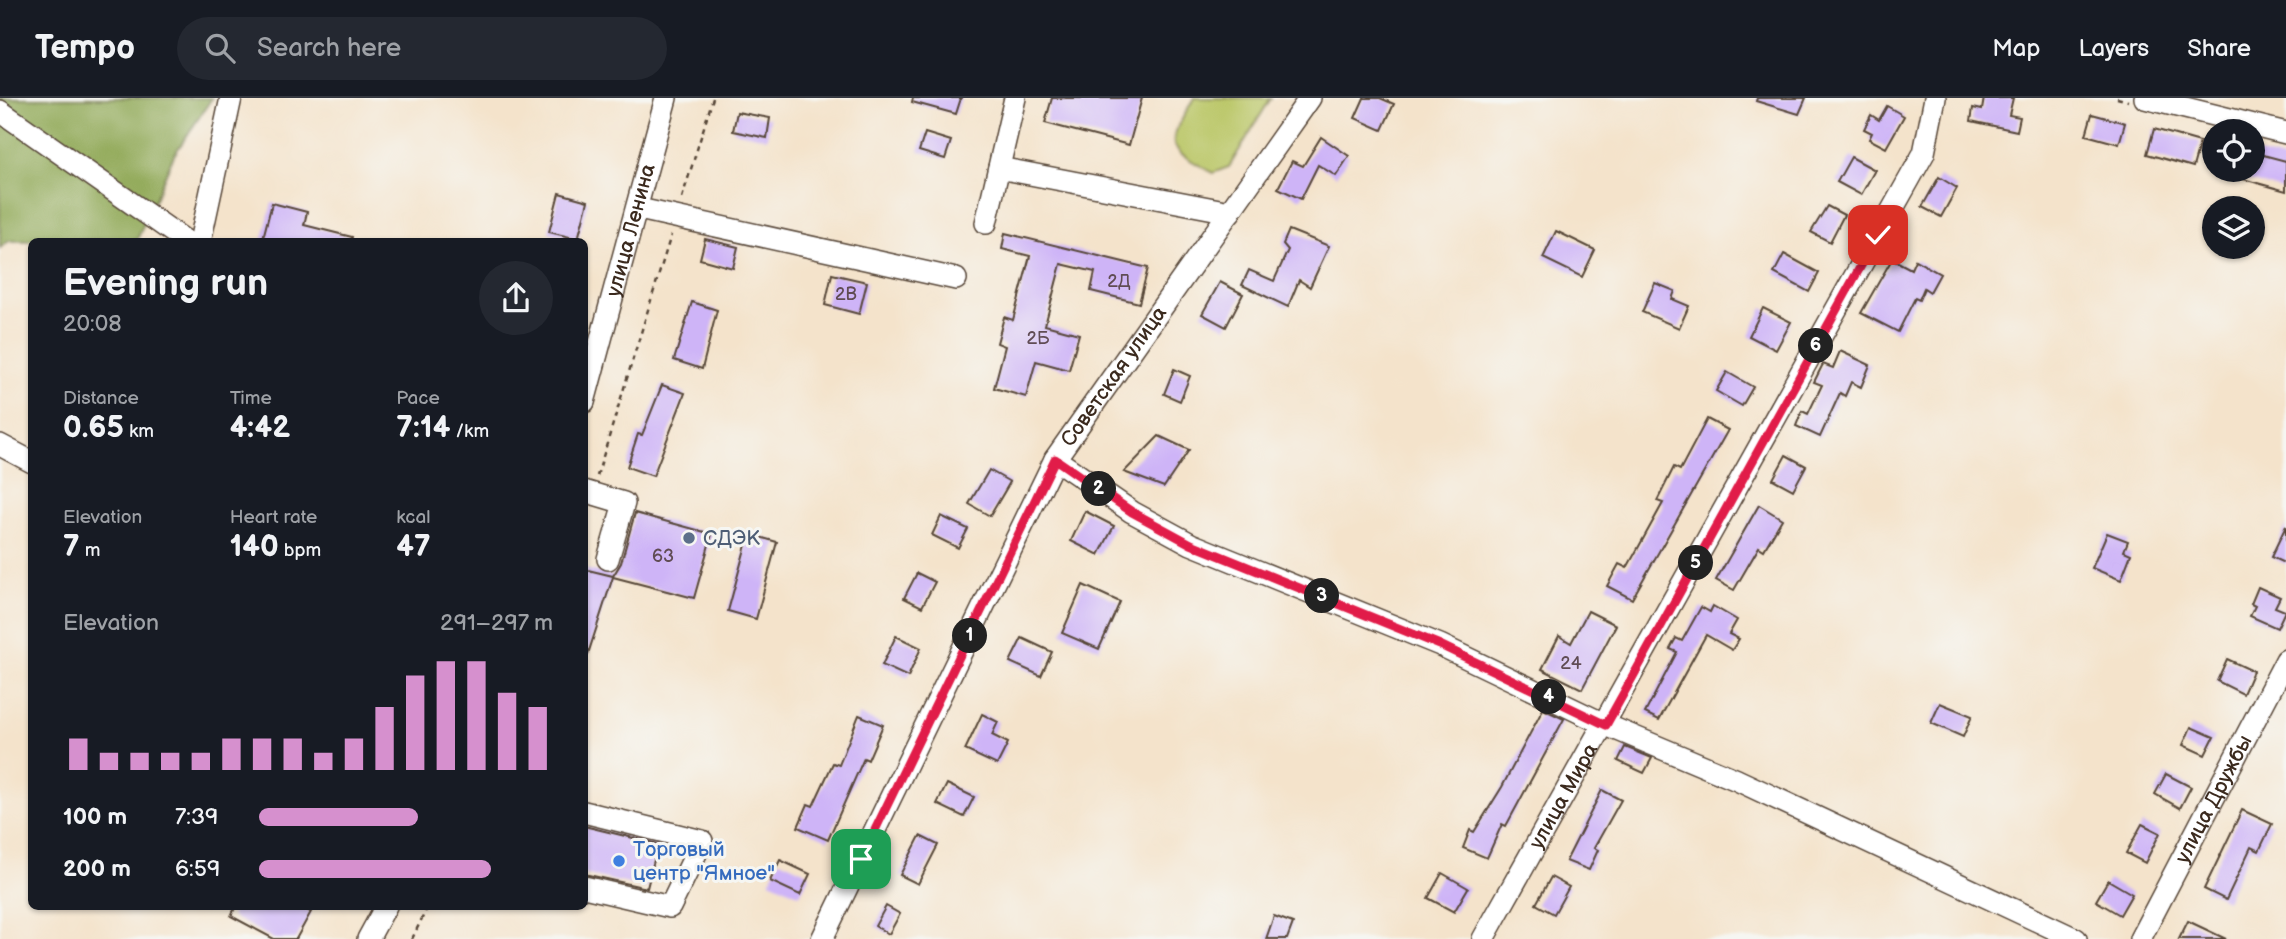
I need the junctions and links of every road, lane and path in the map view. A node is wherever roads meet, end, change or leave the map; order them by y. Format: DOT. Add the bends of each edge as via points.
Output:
graph roads {
  1 [pos="231,98"];
  2 [pos="666,98"];
  3 [pos="713,98"];
  4 [pos="1015,98"];
  5 [pos="1310,98"];
  6 [pos="1935,98"];
  7 [pos="2145,98"];
  8 [pos="0,111"];
  9 [pos="2286,133"];
  10 [pos="999,167"];
  11 [pos="639,209"];
  12 [pos="1230,212"];
  13 [pos="676,218"];
  14 [pos="986,223"];
  15 [pos="181,238"];
  16 [pos="201,238"];
  17 [pos="956,279"];
  18 [pos="588,388"];
  19 [pos="0,445"];
  20 [pos="1055,459"];
  21 [pos="28,460"];
  22 [pos="588,492"];
  23 [pos="608,559"];
  24 [pos="2286,660"];
  25 [pos="1606,725"];
  26 [pos="588,812"];
  27 [pos="588,888"];
  28 [pos="384,910"];
  29 [pos="426,910"];
  30 [pos="368,939"];
  31 [pos="412,939"];
  32 [pos="822,939"];
  33 [pos="1483,939"];
  34 [pos="2076,939"];
  35 [pos="2140,939"];
  1 -- 16 [label="street"];
  2 -- 11 [label="street, улица Ленина"];
  3 -- 13 [label="path"];
  4 -- 10 [label="street"];
  5 -- 12 [label="street, Советская улица"];
  6 -- 25 [label="street, улица Мира" via="1924,153"];
  7 -- 9 [label="street"];
  8 -- 15 [label="street"];
  10 -- 12 [label="street"];
  10 -- 14 [label="street"];
  11 -- 13 [label="street"];
  11 -- 18 [label="street, улица Ленина"];
  12 -- 20 [label="street, Советская улица"];
  13 -- 17 [label="street"];
  13 -- 22 [label="path"];
  19 -- 21 [label="street"];
  20 -- 25 [label="street" via="1132,512 1191,544 1440,645"];
  20 -- 32 [label="street, Советская улица"];
  22 -- 23 [label="street" via="624,503"];
  24 -- 35 [label="street, улица Дружбы"];
  25 -- 33 [label="street, улица Мира"];
  25 -- 34 [label="street" via="1738,780"];
  26 -- 27 [label="street" via="702,841 670,907"];
  28 -- 30 [label="street"];
  29 -- 31 [label="path"];
}
